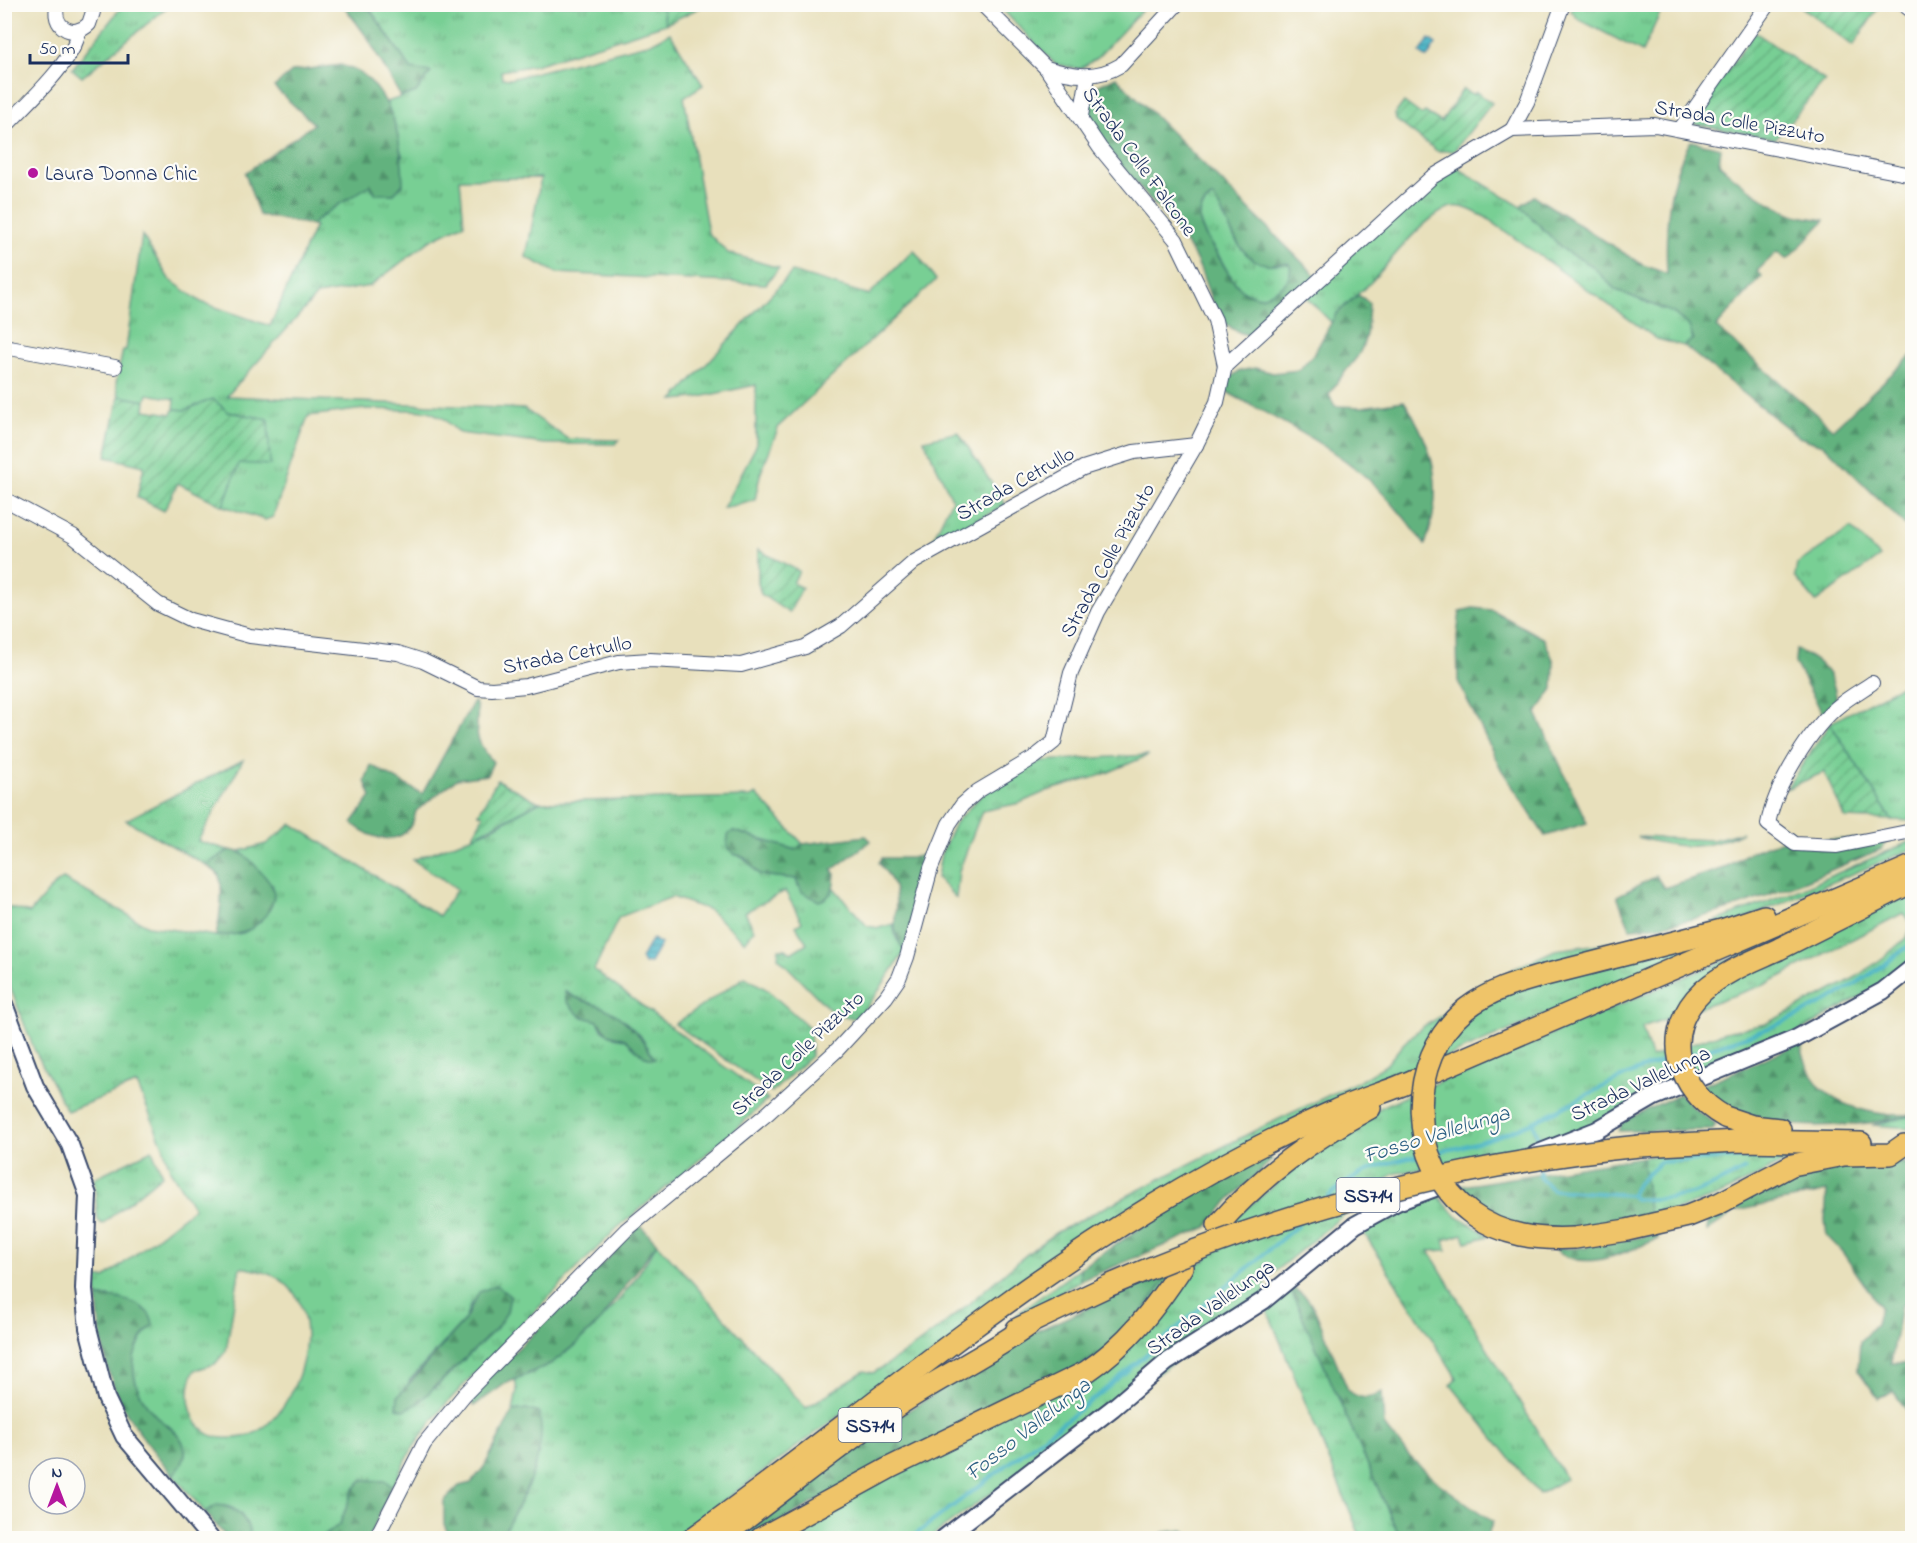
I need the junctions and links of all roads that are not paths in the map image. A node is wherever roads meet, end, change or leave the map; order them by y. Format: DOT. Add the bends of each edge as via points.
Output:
graph roads {
  1 [pos="58,4"];
  2 [pos="982,4"];
  3 [pos="1177,4"];
  4 [pos="1563,4"];
  5 [pos="1768,4"];
  6 [pos="1903,4"];
  7 [pos="95,6"];
  8 [pos="1912,11"];
  9 [pos="79,31"];
  10 [pos="1046,68"];
  11 [pos="1088,76"];
  12 [pos="1081,116"];
  13 [pos="4,128"];
  14 [pos="1681,128"];
  15 [pos="1512,130"];
  16 [pos="1912,175"];
  17 [pos="4,347"];
  18 [pos="1225,366"];
  19 [pos="115,367"];
  20 [pos="1196,446"];
  21 [pos="4,499"];
  22 [pos="1872,683"];
  23 [pos="1912,831"];
  24 [pos="1912,866"];
  25 [pos="1912,882"];
  26 [pos="1815,908"];
  27 [pos="1912,968"];
  28 [pos="4,1004"];
  29 [pos="1435,1071"];
  30 [pos="1857,1142"];
  31 [pos="1908,1145"];
  32 [pos="1218,1225"];
  33 [pos="1182,1267"];
  34 [pos="1029,1325"];
  35 [pos="882,1398"];
  36 [pos="210,1539"];
  37 [pos="376,1539"];
  38 [pos="693,1539"];
  39 [pos="720,1539"];
  40 [pos="761,1539"];
  41 [pos="944,1539"];
  1 -- 9 [label="street" via="60,25"];
  2 -- 10 [label="street, Strada Colle Falcone"];
  3 -- 11 [label="street" via="1121,65"];
  4 -- 15 [label="street" via="1527,102"];
  5 -- 14 [label="street"];
  6 -- 8 [label="street"];
  7 -- 9 [label="street" via="91,20"];
  9 -- 13 [label="street" via="75,45 45,84"];
  10 -- 11 [label="street"];
  10 -- 12 [label="street, Strada Colle Falcone"];
  11 -- 12 [label="street"];
  12 -- 18 [label="street, Strada Colle Falcone" via="1100,148 1176,240 1215,320"];
  14 -- 15 [label="street, Strada Colle Pizzuto" via="1623,125"];
  14 -- 16 [label="street, Strada Colle Pizzuto"];
  15 -- 18 [label="street, Strada Colle Pizzuto" via="1432,177"];
  17 -- 19 [label="street"];
  18 -- 20 [label="street, Strada Colle Pizzuto" via="1217,402"];
  20 -- 21 [label="street, Strada Cetrullo" via="1134,452 1083,468 914,562 841,626 805,647 741,665 636,660 526,686 492,689 478,687 398,653 250,636 191,620 158,604 73,537"];
  20 -- 37 [label="street, Strada Colle Pizzuto" via="1098,612 1071,673 1054,742 978,791 949,824 931,868 907,957 886,997 837,1050 768,1113 626,1230 464,1395 424,1443"];
  22 -- 23 [label="street" via="1840,704 1790,767 1772,802 1768,824 1795,844 1837,846"];
  24 -- 26 [label="highway"];
  25 -- 30 [label="highway, bridge" via="1713,983 1692,1005 1682,1024 1679,1054 1685,1079 1701,1100 1725,1117 1752,1126 1837,1131"];
  26 -- 29 [label="highway"];
  26 -- 31 [label="highway, bridge" via="1797,902 1742,924 1545,975 1495,991 1465,1010 1446,1030 1426,1068 1422,1123 1431,1164 1449,1191 1472,1214 1528,1238 1575,1238 1694,1214 1792,1165 1844,1155 1891,1154"];
  27 -- 41 [label="street, Strada Vallelunga" via="1883,991 1795,1039 1654,1097 1597,1130 1397,1202 1355,1225 1263,1301 1167,1362"];
  28 -- 36 [label="street" via="35,1086 70,1145 88,1195 84,1289 88,1328 106,1398 124,1436"];
  30 -- 31 [label="highway, SS714"];
  30 -- 34 [label="highway, SS714, bridge" via="1738,1141 1640,1146 1515,1164 1376,1192 1226,1238 1108,1286"];
  32 -- 35 [label="highway" via="1282,1162 1411,1082 1377,1092 1294,1129 1149,1208 928,1360"];
  33 -- 40 [label="highway" via="1137,1329 1086,1372 891,1467"];
  34 -- 35 [label="highway, SS714" via="1002,1334"];
  34 -- 39 [label="highway, SS714" via="898,1405"];
  35 -- 38 [label="highway, SS714"];
}
